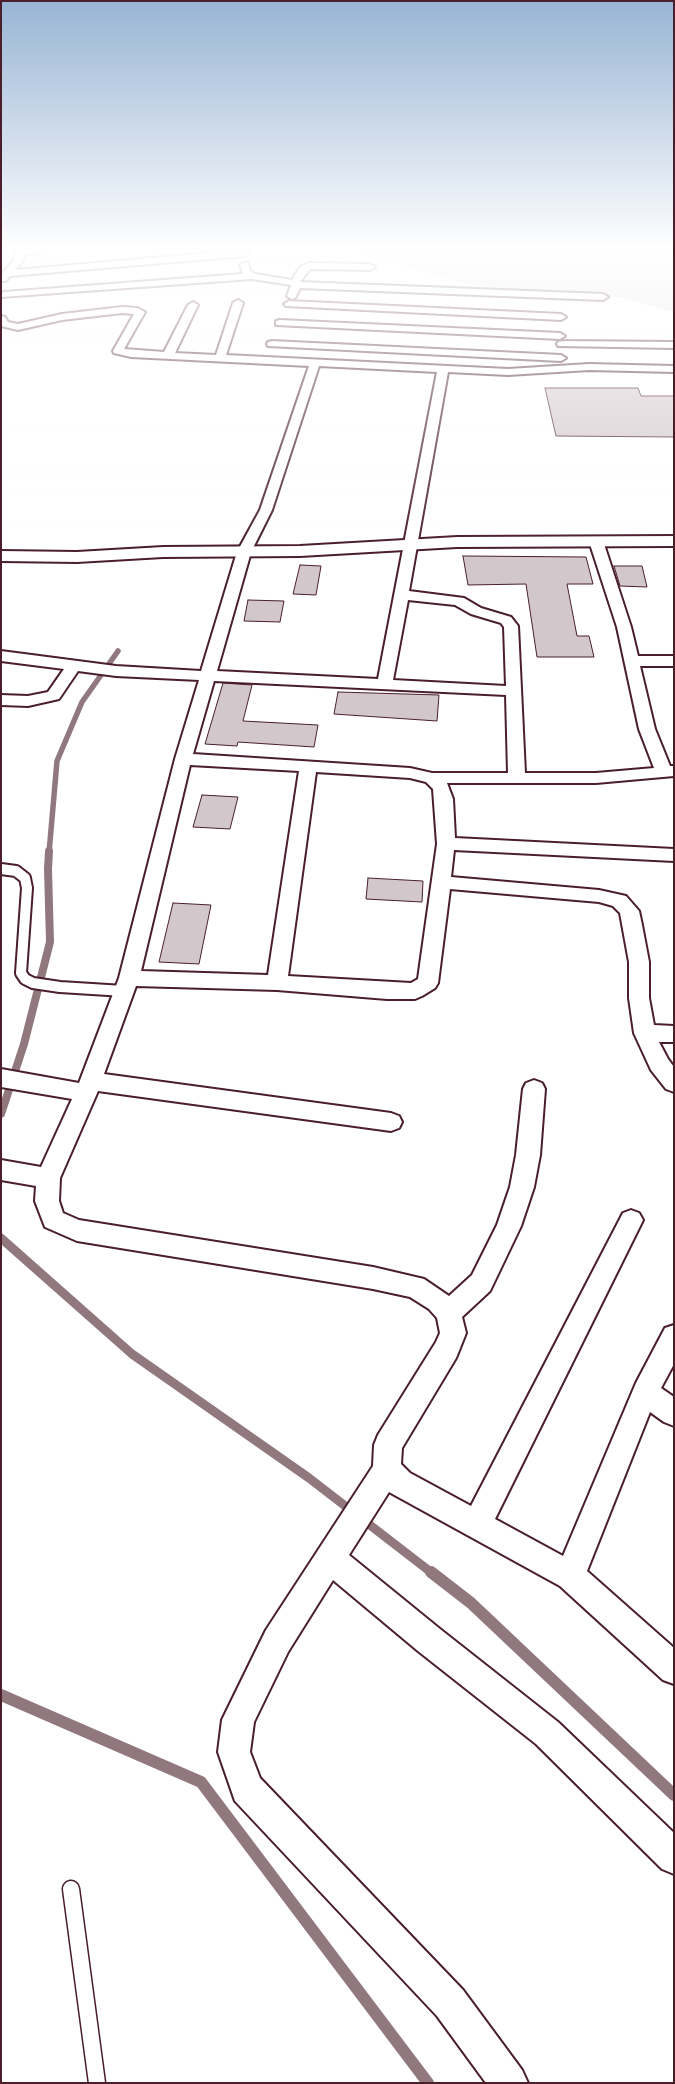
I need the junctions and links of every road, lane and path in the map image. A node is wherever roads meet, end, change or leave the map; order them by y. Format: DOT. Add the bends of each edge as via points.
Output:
graph roads {
  1 [pos="120,347"];
  2 [pos="172,347"];
  3 [pos="224,347"];
  4 [pos="271,347"];
  5 [pos="401,347"];
  6 [pos="561,347"];
  7 [pos="168,356"];
  8 [pos="220,358"];
  9 [pos="266,361"];
  10 [pos="315,363"];
  11 [pos="560,364"];
  12 [pos="443,369"];
  13 [pos="674,369"];
  14 [pos="596,541"];
  15 [pos="674,541"];
  16 [pos="412,544"];
  17 [pos="244,552"];
  18 [pos="1,556"];
  19 [pos="402,595"];
  20 [pos="1,656"];
  21 [pos="633,661"];
  22 [pos="674,661"];
  23 [pos="74,666"];
  24 [pos="207,677"];
  25 [pos="385,683"];
  26 [pos="513,691"];
  27 [pos="1,700"];
  28 [pos="183,760"];
  29 [pos="308,767"];
  30 [pos="669,772"];
  31 [pos="432,778"];
  32 [pos="517,778"];
  33 [pos="446,844"];
  34 [pos="674,855"];
  35 [pos="1,869"];
  36 [pos="440,882"];
  37 [pos="277,983"];
  38 [pos="127,984"];
  39 [pos="644,1033"];
  40 [pos="674,1034"];
  41 [pos="1,1078"];
  42 [pos="674,1083"];
  43 [pos="88,1087"];
  44 [pos="534,1089"];
  45 [pos="391,1122"];
  46 [pos="7,1171"];
  47 [pos="48,1178"];
  48 [pos="631,1220"];
  49 [pos="448,1313"];
  50 [pos="674,1337"];
  51 [pos="645,1392"];
  52 [pos="674,1413"];
  53 [pos="386,1470"];
  54 [pos="477,1525"];
  55 [pos="335,1551"];
  56 [pos="570,1576"];
  57 [pos="674,1669"];
  58 [pos="674,1857"];
  59 [pos="71,1889"];
  60 [pos="97,2083"];
  61 [pos="509,2083"];
  1 -- 7 [label="street" via="118,351 131,354"];
  2 -- 7 [label="street"];
  3 -- 8 [label="street"];
  4 -- 9 [label="street"];
  5 -- 11 [label="street"];
  6 -- 11 [label="street"];
  7 -- 8 [label="street"];
  8 -- 9 [label="street"];
  9 -- 10 [label="street"];
  10 -- 12 [label="street"];
  10 -- 17 [label="street" via="266,510"];
  11 -- 12 [label="street" via="529,372"];
  11 -- 13 [label="street"];
  12 -- 16 [label="street"];
  14 -- 15 [label="street"];
  14 -- 16 [label="street"];
  14 -- 21 [label="street"];
  16 -- 17 [label="street"];
  16 -- 19 [label="street"];
  17 -- 18 [label="street" via="163,552 54,558"];
  17 -- 24 [label="street"];
  19 -- 25 [label="street"];
  19 -- 26 [label="street" via="459,601 476,611 509,622 512,629"];
  20 -- 23 [label="street"];
  21 -- 22 [label="street"];
  21 -- 30 [label="street" via="647,729"];
  23 -- 24 [label="street"];
  23 -- 27 [label="street" via="53,696 28,701"];
  24 -- 25 [label="street"];
  24 -- 28 [label="street"];
  25 -- 26 [label="street"];
  26 -- 32 [label="street"];
  28 -- 29 [label="street"];
  28 -- 38 [label="street"];
  29 -- 31 [label="street" via="410,773"];
  29 -- 37 [label="street"];
  30 -- 32 [label="street" via="596,778"];
  31 -- 32 [label="street"];
  31 -- 33 [label="street" via="442,789"];
  33 -- 34 [label="street"];
  33 -- 36 [label="street"];
  35 -- 38 [label="lane" via="16,871 25,878 21,973 25,979 60,987"];
  36 -- 37 [label="street" via="428,983 415,991 387,992"];
  36 -- 39 [label="street" via="599,896 619,901 629,912 636,943"];
  37 -- 38 [label="street"];
  38 -- 43 [label="street"];
  39 -- 40 [label="street"];
  39 -- 42 [label="street" via="659,1064"];
  41 -- 43 [label="street" via="33,1084"];
  43 -- 45 [label="street"];
  43 -- 47 [label="street"];
  44 -- 49 [label="street" via="528,1155 509,1226 481,1282"];
  46 -- 47 [label="street"];
  47 -- 49 [label="street" via="47,1202 53,1220 77,1230 390,1281 415,1287 438,1301"];
  48 -- 54 [label="street"];
  49 -- 53 [label="street" via="453,1333 447,1349 388,1445"];
  50 -- 51 [label="street"];
  51 -- 52 [label="street"];
  51 -- 56 [label="street"];
  53 -- 54 [label="street" via="400,1483"];
  53 -- 55 [label="street"];
  54 -- 56 [label="street"];
  55 -- 58 [label="street" via="429,1640 546,1733"];
  55 -- 61 [label="street" via="277,1641 238,1720 234,1752 247,1789 450,2003"];
  56 -- 57 [label="street"];
  59 -- 60 [label="lane"];
}
